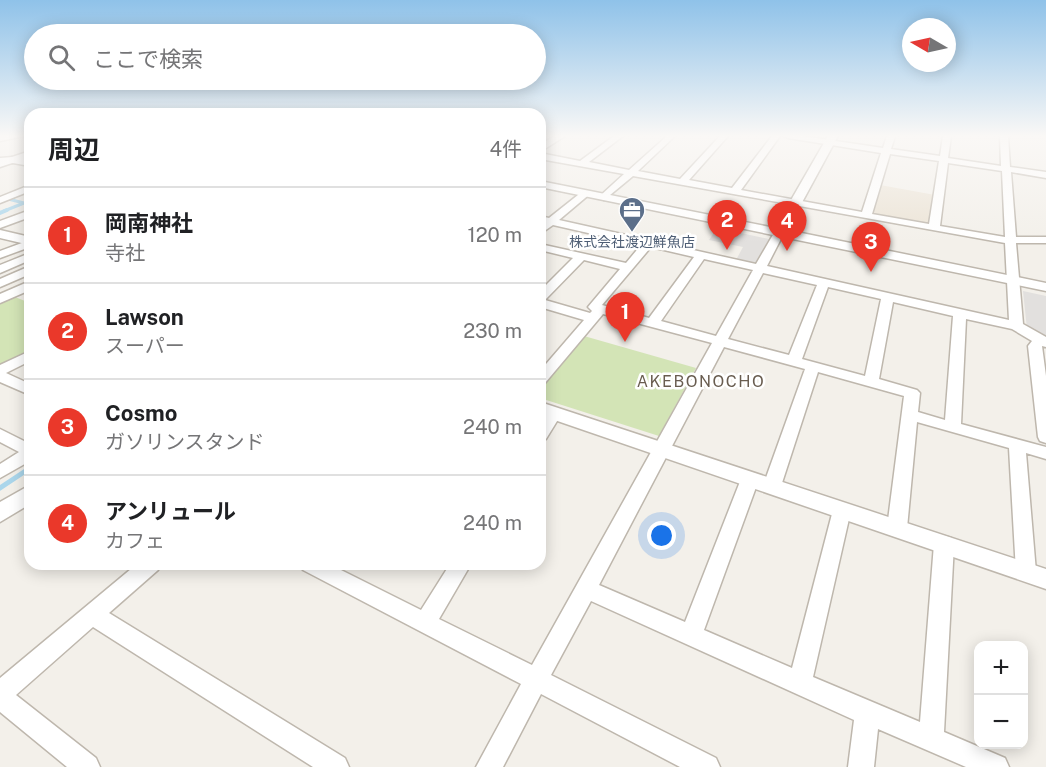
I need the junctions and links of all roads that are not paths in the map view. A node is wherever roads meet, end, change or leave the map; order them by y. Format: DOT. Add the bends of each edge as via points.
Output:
graph roads {
  1 [pos="631,172"];
  2 [pos="691,172"];
  3 [pos="749,172"];
  4 [pos="813,172"];
  5 [pos="880,172"];
  6 [pos="942,172"];
  7 [pos="1007,172"];
  8 [pos="1025,172"];
  9 [pos="1046,175"];
  10 [pos="682,182"];
  11 [pos="546,185"];
  12 [pos="24,190"];
  13 [pos="735,191"];
  14 [pos="586,193"];
  15 [pos="604,197"];
  16 [pos="0,200"];
  17 [pos="796,203"];
  18 [pos="24,215"];
  19 [pos="866,215"];
  20 [pos="546,219"];
  21 [pos="546,220"];
  22 [pos="0,225"];
  23 [pos="934,228"];
  24 [pos="779,233"];
  25 [pos="0,234"];
  26 [pos="24,240"];
  27 [pos="1046,240"];
  28 [pos="1012,242"];
  29 [pos="648,244"];
  30 [pos="24,245"];
  31 [pos="546,248"];
  32 [pos="0,255"];
  33 [pos="701,256"];
  34 [pos="581,257"];
  35 [pos="24,259"];
  36 [pos="628,267"];
  37 [pos="0,269"];
  38 [pos="759,269"];
  39 [pos="24,273"];
  40 [pos="1015,281"];
  41 [pos="0,283"];
  42 [pos="824,283"];
  43 [pos="1046,287"];
  44 [pos="24,288"];
  45 [pos="546,292"];
  46 [pos="888,298"];
  47 [pos="0,299"];
  48 [pos="546,304"];
  49 [pos="596,314"];
  50 [pos="960,314"];
  51 [pos="652,324"];
  52 [pos="1016,326"];
  53 [pos="719,342"];
  54 [pos="1043,342"];
  55 [pos="24,358"];
  56 [pos="794,361"];
  57 [pos="813,366"];
  58 [pos="0,370"];
  59 [pos="546,373"];
  60 [pos="0,376"];
  61 [pos="871,382"];
  62 [pos="24,387"];
  63 [pos="547,410"];
  64 [pos="910,415"];
  65 [pos="953,427"];
  66 [pos="0,435"];
  67 [pos="1046,437"];
  68 [pos="1017,445"];
  69 [pos="24,449"];
  70 [pos="661,449"];
  71 [pos="1046,453"];
  72 [pos="24,456"];
  73 [pos="0,472"];
  74 [pos="750,479"];
  75 [pos="772,486"];
  76 [pos="24,497"];
  77 [pos="842,510"];
  78 [pos="0,513"];
  79 [pos="897,528"];
  80 [pos="944,544"];
  81 [pos="144,570"];
  82 [pos="322,570"];
  83 [pos="457,570"];
  84 [pos="1036,575"];
  85 [pos="586,588"];
  86 [pos="92,614"];
  87 [pos="425,622"];
  88 [pos="691,635"];
  89 [pos="536,679"];
  90 [pos="800,683"];
  91 [pos="0,695"];
  92 [pos="867,713"];
  93 [pos="932,739"];
  94 [pos="703,766"];
  95 [pos="87,767"];
  96 [pos="336,767"];
  97 [pos="489,767"];
  98 [pos="861,767"];
  99 [pos="996,767"];
  1 -- 10 [label="street"];
  1 -- 15 [label="street"];
  2 -- 10 [label="street"];
  3 -- 13 [label="street"];
  4 -- 17 [label="street"];
  5 -- 19 [label="street"];
  6 -- 23 [label="street"];
  7 -- 28 [label="street"];
  8 -- 9 [label="street"];
  10 -- 13 [label="street"];
  11 -- 14 [label="street"];
  12 -- 16 [label="street"];
  13 -- 17 [label="street"];
  14 -- 15 [label="street"];
  14 -- 20 [label="street"];
  15 -- 24 [label="street"];
  17 -- 19 [label="street"];
  17 -- 24 [label="street"];
  18 -- 22 [label="street"];
  19 -- 23 [label="street"];
  21 -- 29 [label="street"];
  23 -- 28 [label="street"];
  24 -- 38 [label="street"];
  24 -- 40 [label="street"];
  25 -- 26 [label="street"];
  27 -- 28 [label="street"];
  28 -- 40 [label="street"];
  29 -- 33 [label="street"];
  29 -- 36 [label="street"];
  30 -- 32 [label="street"];
  31 -- 34 [label="street"];
  33 -- 38 [label="street"];
  33 -- 51 [label="street"];
  34 -- 36 [label="street"];
  34 -- 45 [label="street"];
  35 -- 37 [label="street"];
  36 -- 49 [label="street" via="594,308"];
  38 -- 42 [label="street"];
  38 -- 53 [label="street"];
  39 -- 41 [label="street"];
  40 -- 43 [label="street"];
  40 -- 52 [label="street"];
  42 -- 46 [label="street"];
  42 -- 56 [label="street"];
  44 -- 47 [label="street"];
  46 -- 50 [label="street"];
  46 -- 61 [label="street"];
  48 -- 49 [label="street"];
  49 -- 51 [label="street"];
  49 -- 59 [label="street"];
  50 -- 52 [label="street"];
  50 -- 65 [label="street"];
  51 -- 53 [label="street"];
  52 -- 54 [label="street"];
  53 -- 56 [label="street"];
  53 -- 70 [label="street"];
  54 -- 67 [label="street" via="1035,346"];
  55 -- 58 [label="street"];
  56 -- 57 [label="street"];
  57 -- 61 [label="street"];
  57 -- 75 [label="street"];
  60 -- 62 [label="street"];
  61 -- 64 [label="street" via="912,393"];
  63 -- 70 [label="street"];
  64 -- 65 [label="street"];
  64 -- 79 [label="street"];
  65 -- 68 [label="street"];
  66 -- 69 [label="street"];
  68 -- 71 [label="street"];
  68 -- 84 [label="street"];
  70 -- 74 [label="street"];
  70 -- 85 [label="street"];
  72 -- 73 [label="street"];
  74 -- 75 [label="street"];
  74 -- 88 [label="street"];
  75 -- 77 [label="street"];
  76 -- 78 [label="street"];
  77 -- 79 [label="street"];
  77 -- 90 [label="street"];
  79 -- 80 [label="street"];
  80 -- 84 [label="street"];
  80 -- 93 [label="street"];
  81 -- 86 [label="street"];
  82 -- 87 [label="street"];
  83 -- 87 [label="street"];
  85 -- 88 [label="street"];
  85 -- 89 [label="street"];
  86 -- 91 [label="street"];
  86 -- 96 [label="street"];
  87 -- 89 [label="street"];
  88 -- 90 [label="street"];
  89 -- 94 [label="street"];
  89 -- 97 [label="street"];
  90 -- 92 [label="street"];
  91 -- 95 [label="street"];
  92 -- 93 [label="street"];
  92 -- 98 [label="street"];
  93 -- 99 [label="street"];
}
